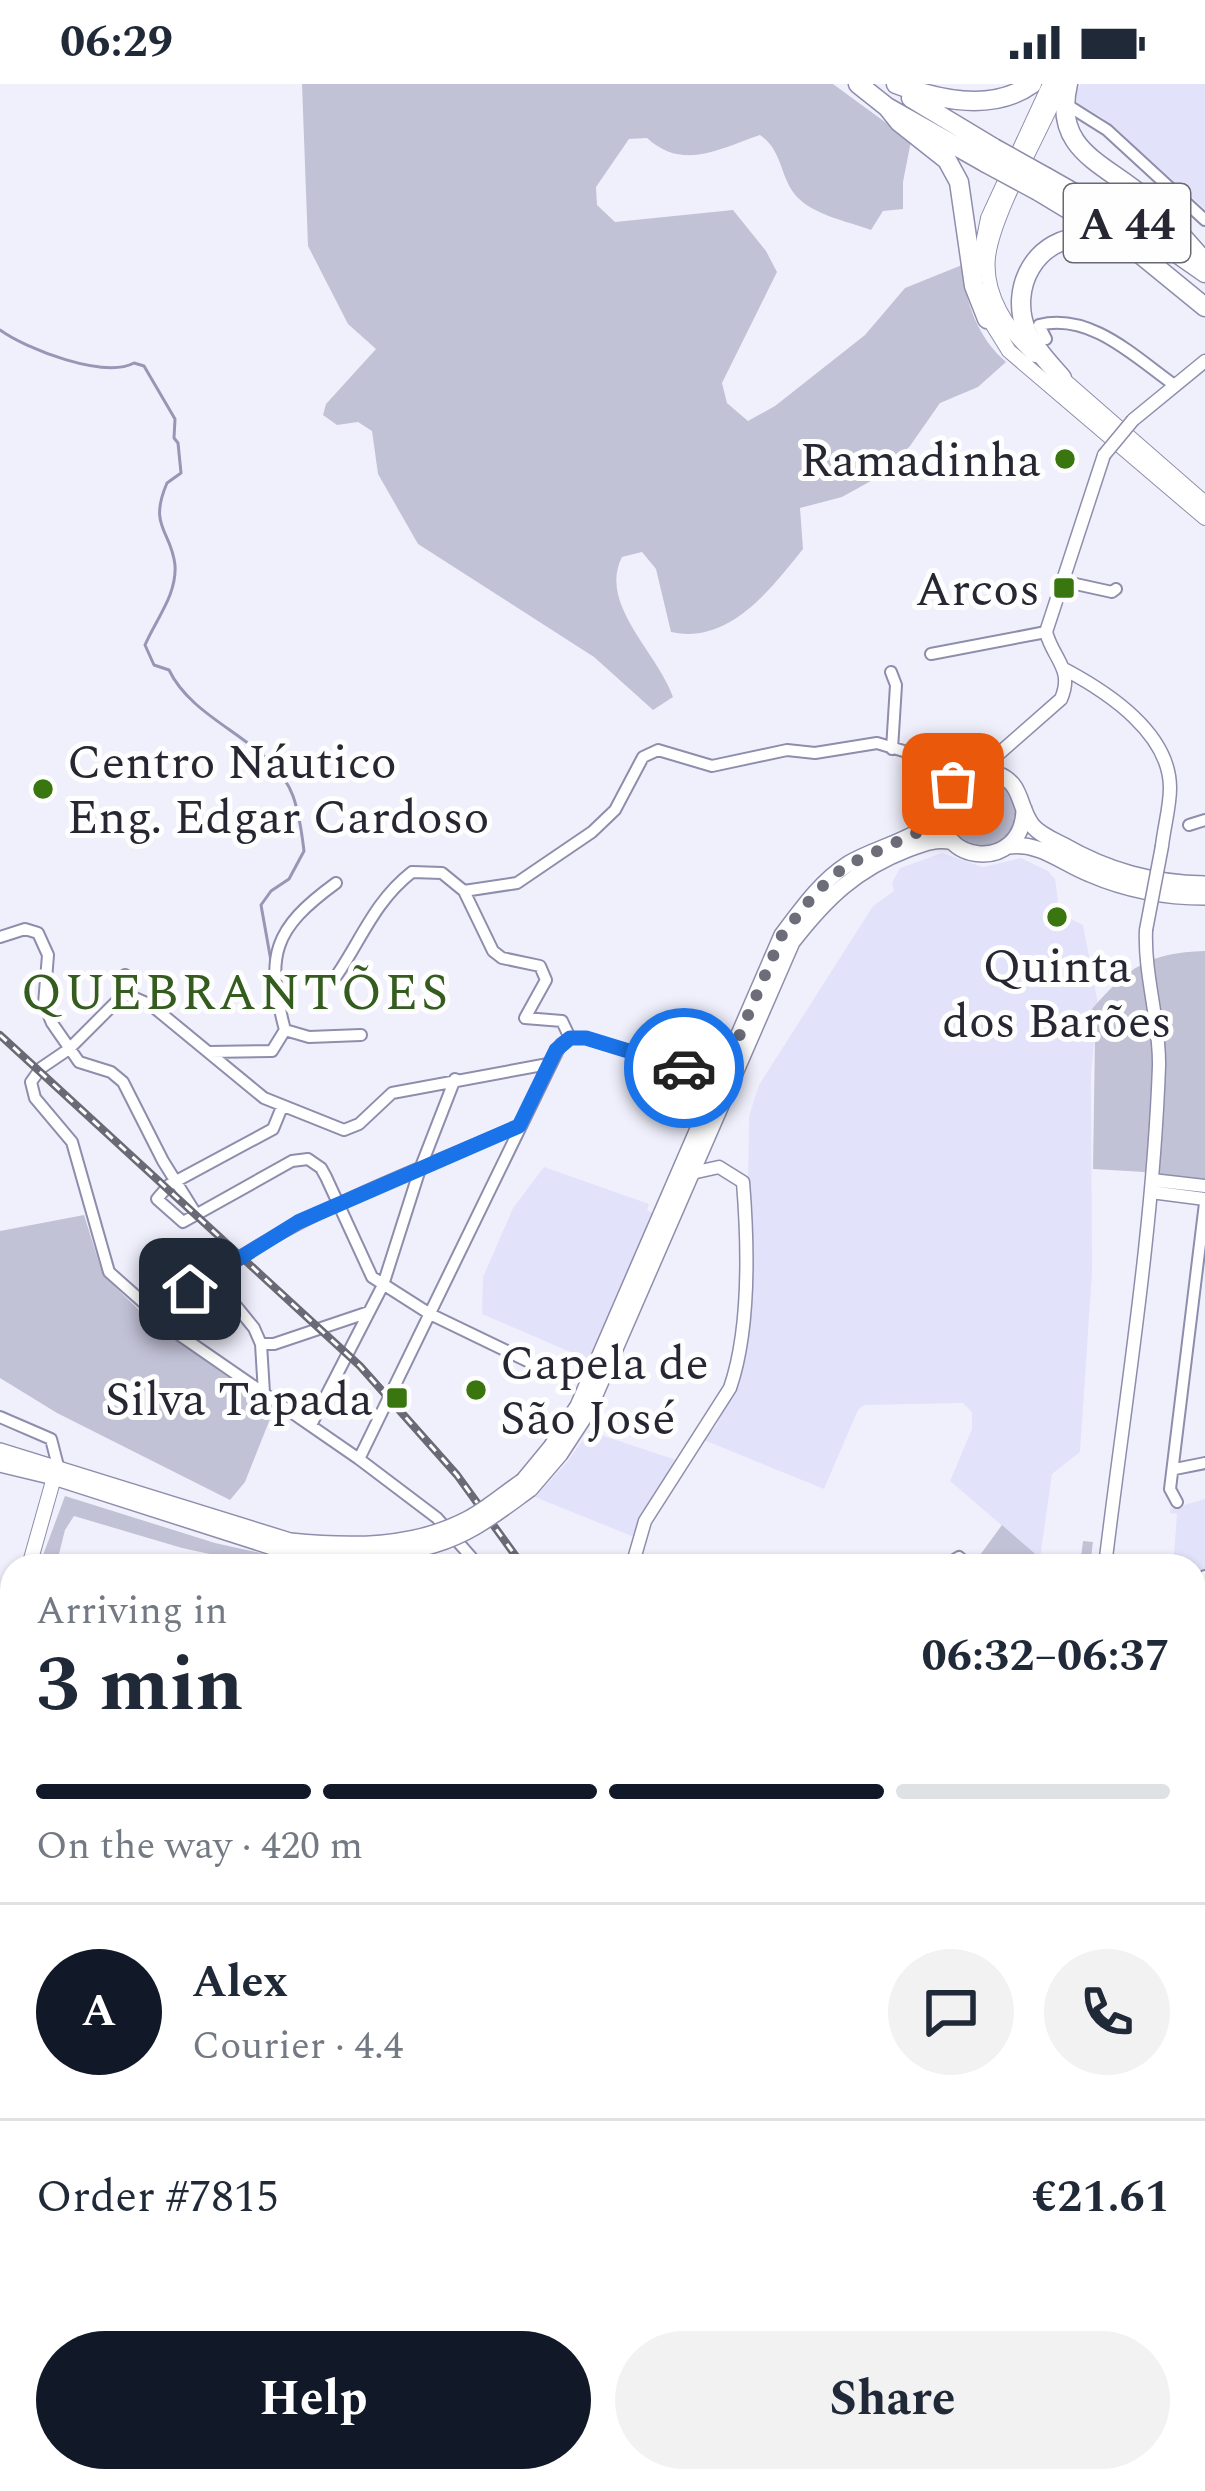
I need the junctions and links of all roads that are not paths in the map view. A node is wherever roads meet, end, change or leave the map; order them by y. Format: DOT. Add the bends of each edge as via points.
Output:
graph roads {
  1 [pos="858,84"];
  2 [pos="895,84"];
  3 [pos="1032,84"];
  4 [pos="1050,84"];
  5 [pos="1064,84"];
  6 [pos="880,102"];
  7 [pos="1072,108"];
  8 [pos="990,155"];
  9 [pos="1042,184"];
  10 [pos="1205,220"];
  11 [pos="1134,249"];
  12 [pos="1205,262"];
  13 [pos="1205,273"];
  14 [pos="1205,307"];
  15 [pos="987,319"];
  16 [pos="1046,339"];
  17 [pos="1205,361"];
  18 [pos="1062,378"];
  19 [pos="1173,384"];
  20 [pos="1205,502"];
  21 [pos="1205,518"];
  22 [pos="1062,581"];
  23 [pos="1116,589"];
  24 [pos="1046,632"];
  25 [pos="931,654"];
  26 [pos="1066,670"];
  27 [pos="891,672"];
  28 [pos="892,749"];
  29 [pos="998,754"];
  30 [pos="925,761"];
  31 [pos="975,772"];
  32 [pos="1003,776"];
  33 [pos="946,793"];
  34 [pos="1024,809"];
  35 [pos="941,812"];
  36 [pos="1205,820"];
  37 [pos="1189,825"];
  38 [pos="953,842"];
  39 [pos="1009,846"];
  40 [pos="335,883"];
  41 [pos="1205,884"];
  42 [pos="464,891"];
  43 [pos="1205,897"];
  44 [pos="0,937"];
  45 [pos="125,975"];
  46 [pos="337,975"];
  47 [pos="128,995"];
  48 [pos="285,1030"];
  49 [pos="361,1035"];
  50 [pos="570,1038"];
  51 [pos="69,1049"];
  52 [pos="209,1052"];
  53 [pos="548,1064"];
  54 [pos="455,1079"];
  55 [pos="726,1081"];
  56 [pos="281,1107"];
  57 [pos="519,1126"];
  58 [pos="708,1138"];
  59 [pos="719,1167"];
  60 [pos="420,1169"];
  61 [pos="692,1173"];
  62 [pos="176,1182"];
  63 [pos="1151,1186"];
  64 [pos="1205,1186"];
  65 [pos="1205,1201"];
  66 [pos="339,1204"];
  67 [pos="196,1214"];
  68 [pos="210,1274"];
  69 [pos="383,1285"];
  70 [pos="369,1312"];
  71 [pos="430,1314"];
  72 [pos="158,1316"];
  73 [pos="261,1343"];
  74 [pos="546,1370"];
  75 [pos="264,1393"];
  76 [pos="0,1417"];
  77 [pos="311,1425"];
  78 [pos="0,1451"];
  79 [pos="359,1459"];
  80 [pos="1205,1463"];
  81 [pos="0,1464"];
  82 [pos="1175,1469"];
  83 [pos="56,1472"];
  84 [pos="527,1485"];
  85 [pos="1177,1502"];
  86 [pos="32,1554"];
  87 [pos="468,1554"];
  88 [pos="635,1554"];
  89 [pos="1106,1554"];
  1 -- 6 [label="highway, A 44"];
  2 -- 3 [label="highway" via="957,100 1014,95"];
  2 -- 8 [label="highway, A 44"];
  4 -- 15 [label="main road" via="988,218 978,256"];
  5 -- 12 [label="highway" via="1065,120 1079,149 1146,200"];
  5 -- 18 [label="main road" via="988,256 999,312"];
  6 -- 8 [label="highway, A 44"];
  6 -- 15 [label="highway" via="947,160 959,182 974,286"];
  7 -- 10 [label="street"];
  8 -- 9 [label="highway, A 44, bridge"];
  9 -- 11 [label="highway, A 44"];
  9 -- 13 [label="highway, A 44"];
  11 -- 14 [label="highway, A 44"];
  11 -- 18 [label="highway" via="1085,237 1045,252 1028,269 1020,309 1028,335"];
  15 -- 21 [label="main road" via="1009,351"];
  16 -- 19 [label="street" via="1040,325 1052,322 1093,331"];
  17 -- 19 [label="street"];
  18 -- 20 [label="main road"];
  19 -- 22 [label="street, bridge" via="1104,455"];
  22 -- 23 [label="street"];
  22 -- 24 [label="street"];
  24 -- 25 [label="street"];
  24 -- 26 [label="street"];
  26 -- 29 [label="street" via="1061,699"];
  26 -- 63 [label="street, bridge" via="1152,737 1171,787 1146,930 1159,1060"];
  27 -- 28 [label="street"];
  28 -- 30 [label="street"];
  28 -- 42 [label="street" via="877,743 788,750 712,766 650,752 592,832 517,884"];
  29 -- 31 [label="street"];
  29 -- 32 [label="street"];
  30 -- 31 [label="street"];
  30 -- 33 [label="street" via="943,774"];
  31 -- 32 [label="main road"];
  31 -- 33 [label="main road"];
  32 -- 34 [label="main road"];
  33 -- 35 [label="main road"];
  34 -- 39 [label="main road"];
  34 -- 41 [label="main road" via="1037,830 1101,865"];
  35 -- 38 [label="main road"];
  35 -- 55 [label="main road" via="931,826 845,866 817,891 782,935"];
  36 -- 37 [label="street"];
  38 -- 39 [label="main road" via="984,855"];
  38 -- 55 [label="main road" via="933,840 886,858 825,899 792,942"];
  39 -- 43 [label="main road" via="1032,845 1138,890"];
  40 -- 48 [label="street" via="284,931 274,977"];
  42 -- 46 [label="street" via="442,873 412,872 367,920"];
  42 -- 50 [label="street" via="493,951 540,966 546,980 525,1018 562,1021"];
  44 -- 51 [label="street" via="32,929 43,940 46,1013"];
  45 -- 47 [label="street"];
  47 -- 51 [label="street"];
  47 -- 52 [label="street"];
  48 -- 49 [label="street"];
  48 -- 52 [label="street" via="272,1051"];
  50 -- 53 [label="street"];
  50 -- 55 [label="street"];
  51 -- 62 [label="street" via="123,1082"];
  51 -- 72 [label="street" via="41,1067 31,1088 72,1142 109,1272"];
  52 -- 56 [label="street"];
  53 -- 54 [label="street"];
  53 -- 57 [label="street"];
  54 -- 56 [label="street" via="392,1093 352,1129"];
  54 -- 60 [label="street"];
  55 -- 58 [label="main road"];
  55 -- 84 [label="main road" via="578,1406"];
  56 -- 62 [label="street" via="273,1130"];
  57 -- 60 [label="street"];
  57 -- 71 [label="street"];
  58 -- 59 [label="street"];
  58 -- 61 [label="main road"];
  59 -- 61 [label="street"];
  59 -- 88 [label="street" via="743,1188 737,1367 645,1521"];
  60 -- 66 [label="street"];
  60 -- 69 [label="street"];
  61 -- 84 [label="main road" via="588,1411"];
  62 -- 67 [label="street"];
  62 -- 67 [label="street" via="157,1199 183,1222"];
  63 -- 64 [label="street"];
  63 -- 65 [label="street"];
  63 -- 89 [label="street"];
  65 -- 82 [label="street"];
  66 -- 67 [label="street" via="321,1168 301,1158"];
  66 -- 68 [label="street"];
  66 -- 69 [label="street"];
  68 -- 72 [label="street"];
  68 -- 73 [label="street"];
  69 -- 70 [label="street"];
  69 -- 71 [label="street"];
  70 -- 73 [label="street"];
  70 -- 77 [label="street"];
  71 -- 74 [label="street"];
  71 -- 79 [label="street"];
  72 -- 75 [label="street"];
  73 -- 75 [label="street"];
  75 -- 77 [label="street"];
  76 -- 83 [label="street" via="51,1439"];
  77 -- 79 [label="street"];
  78 -- 83 [label="main road"];
  79 -- 87 [label="street" via="436,1518"];
  80 -- 82 [label="street"];
  81 -- 83 [label="main road"];
  82 -- 85 [label="street" via="1170,1489"];
  83 -- 84 [label="main road, bridge" via="289,1546 407,1540 466,1520"];
  83 -- 86 [label="main road"];
}
